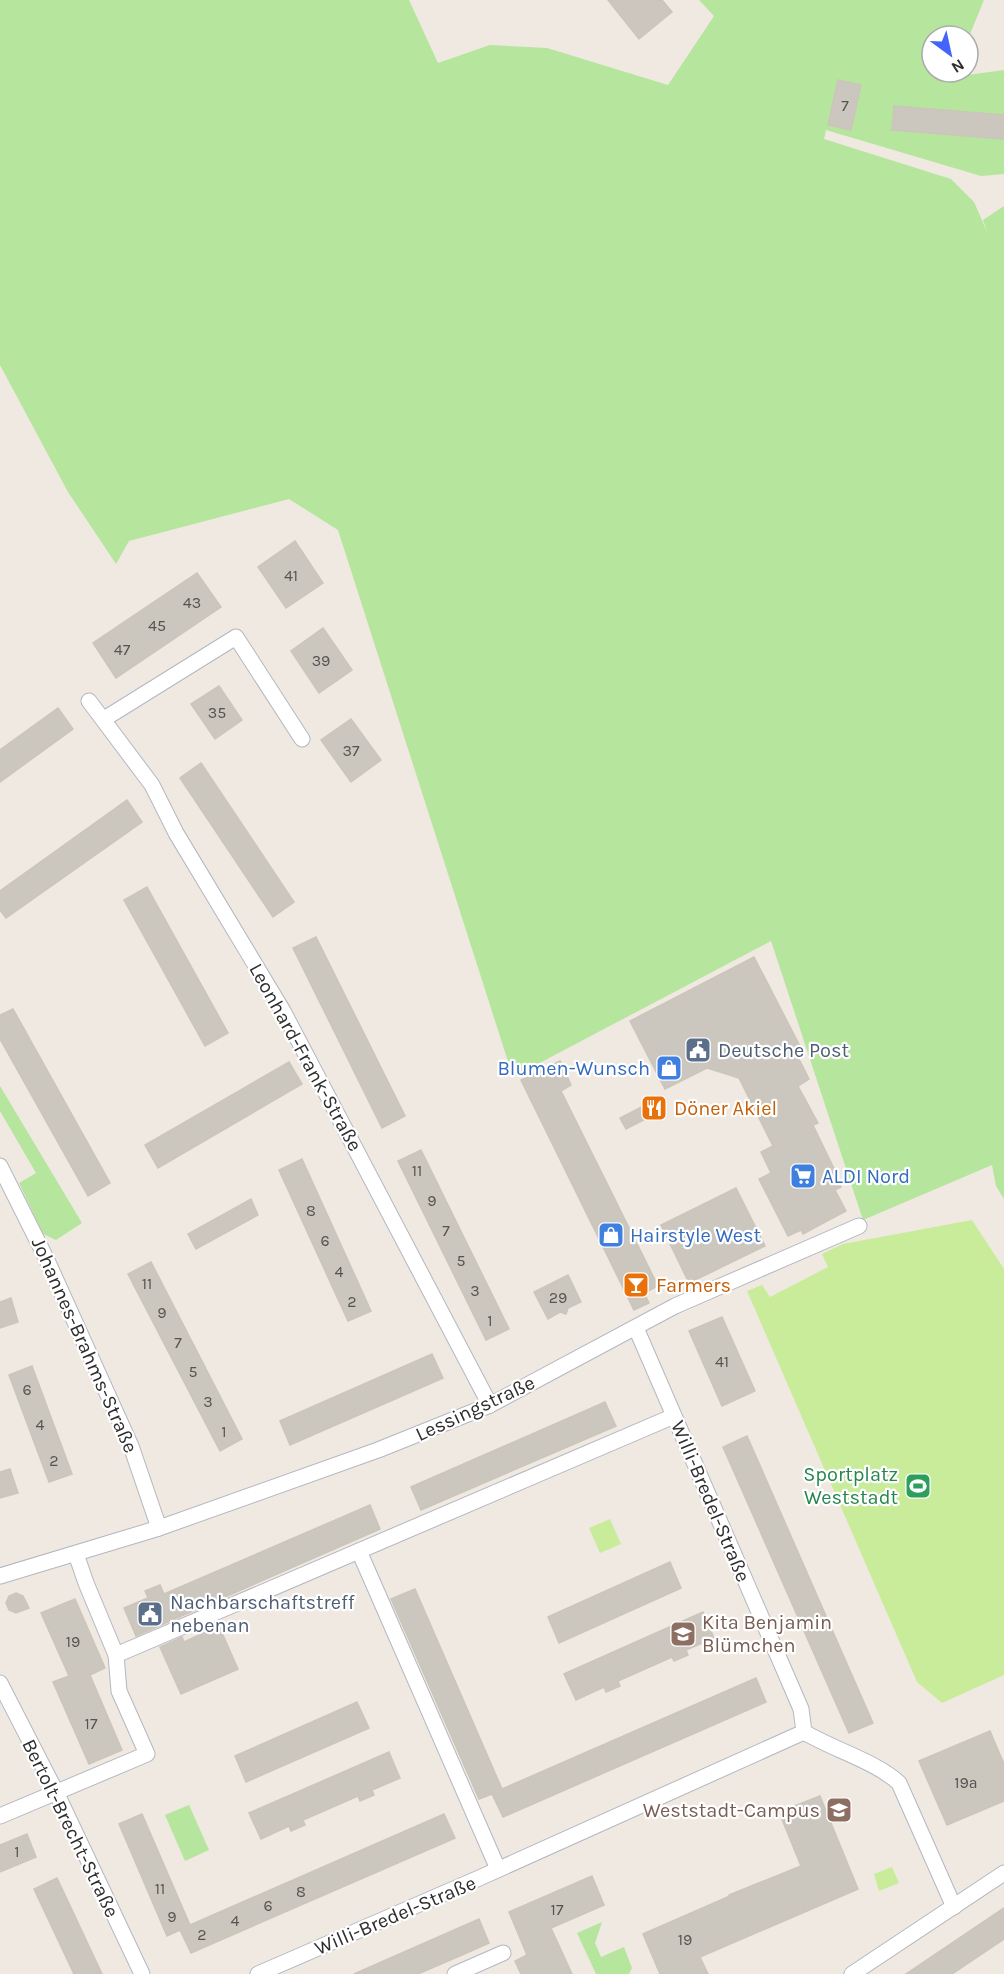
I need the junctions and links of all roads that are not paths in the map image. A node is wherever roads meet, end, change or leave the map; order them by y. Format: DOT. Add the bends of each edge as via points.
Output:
graph roads {
  1 [pos="90,701"];
  2 [pos="104,719"];
  3 [pos="302,739"];
  4 [pos="0,1166"];
  5 [pos="859,1226"];
  6 [pos="636,1328"];
  7 [pos="490,1404"];
  8 [pos="674,1416"];
  9 [pos="159,1528"];
  10 [pos="359,1551"];
  11 [pos="76,1554"];
  12 [pos="0,1576"];
  13 [pos="116,1655"];
  14 [pos="0,1683"];
  15 [pos="804,1732"];
  16 [pos="56,1792"];
  17 [pos="0,1815"];
  18 [pos="498,1869"];
  19 [pos="1004,1873"];
  20 [pos="954,1907"];
  21 [pos="503,1953"];
  22 [pos="142,1974"];
  23 [pos="258,1974"];
  24 [pos="455,1974"];
  25 [pos="852,1974"];
  1 -- 2 [label="street, Leonhard-Frank-Straße"];
  2 -- 3 [label="street" via="236,637"];
  2 -- 7 [label="street, Leonhard-Frank-Straße" via="152,785 176,833 283,1011"];
  4 -- 9 [label="street, Johannes-Brahms-Straße" via="131,1446"];
  5 -- 6 [label="street, Lessingstraße" via="675,1306"];
  6 -- 7 [label="street, Lessingstraße"];
  6 -- 8 [label="street, Willi-Bredel-Straße"];
  7 -- 9 [label="street, Lessingstraße" via="378,1450"];
  8 -- 10 [label="street"];
  8 -- 15 [label="street, Willi-Bredel-Straße" via="801,1708"];
  9 -- 11 [label="street, Lessingstraße"];
  10 -- 13 [label="street"];
  10 -- 18 [label="street, Willi-Bredel-Straße"];
  11 -- 12 [label="street, Lessingstraße"];
  11 -- 13 [label="street"];
  13 -- 16 [label="street" via="118,1691 147,1754"];
  14 -- 16 [label="street, Bertolt-Brecht-Straße"];
  15 -- 18 [label="street, Willi-Bredel-Straße"];
  15 -- 20 [label="street" via="890,1774 899,1783"];
  16 -- 17 [label="street"];
  16 -- 22 [label="street, Bertolt-Brecht-Straße"];
  18 -- 23 [label="street, Willi-Bredel-Straße"];
  19 -- 20 [label="street"];
  20 -- 25 [label="street"];
  21 -- 24 [label="street"];
}
